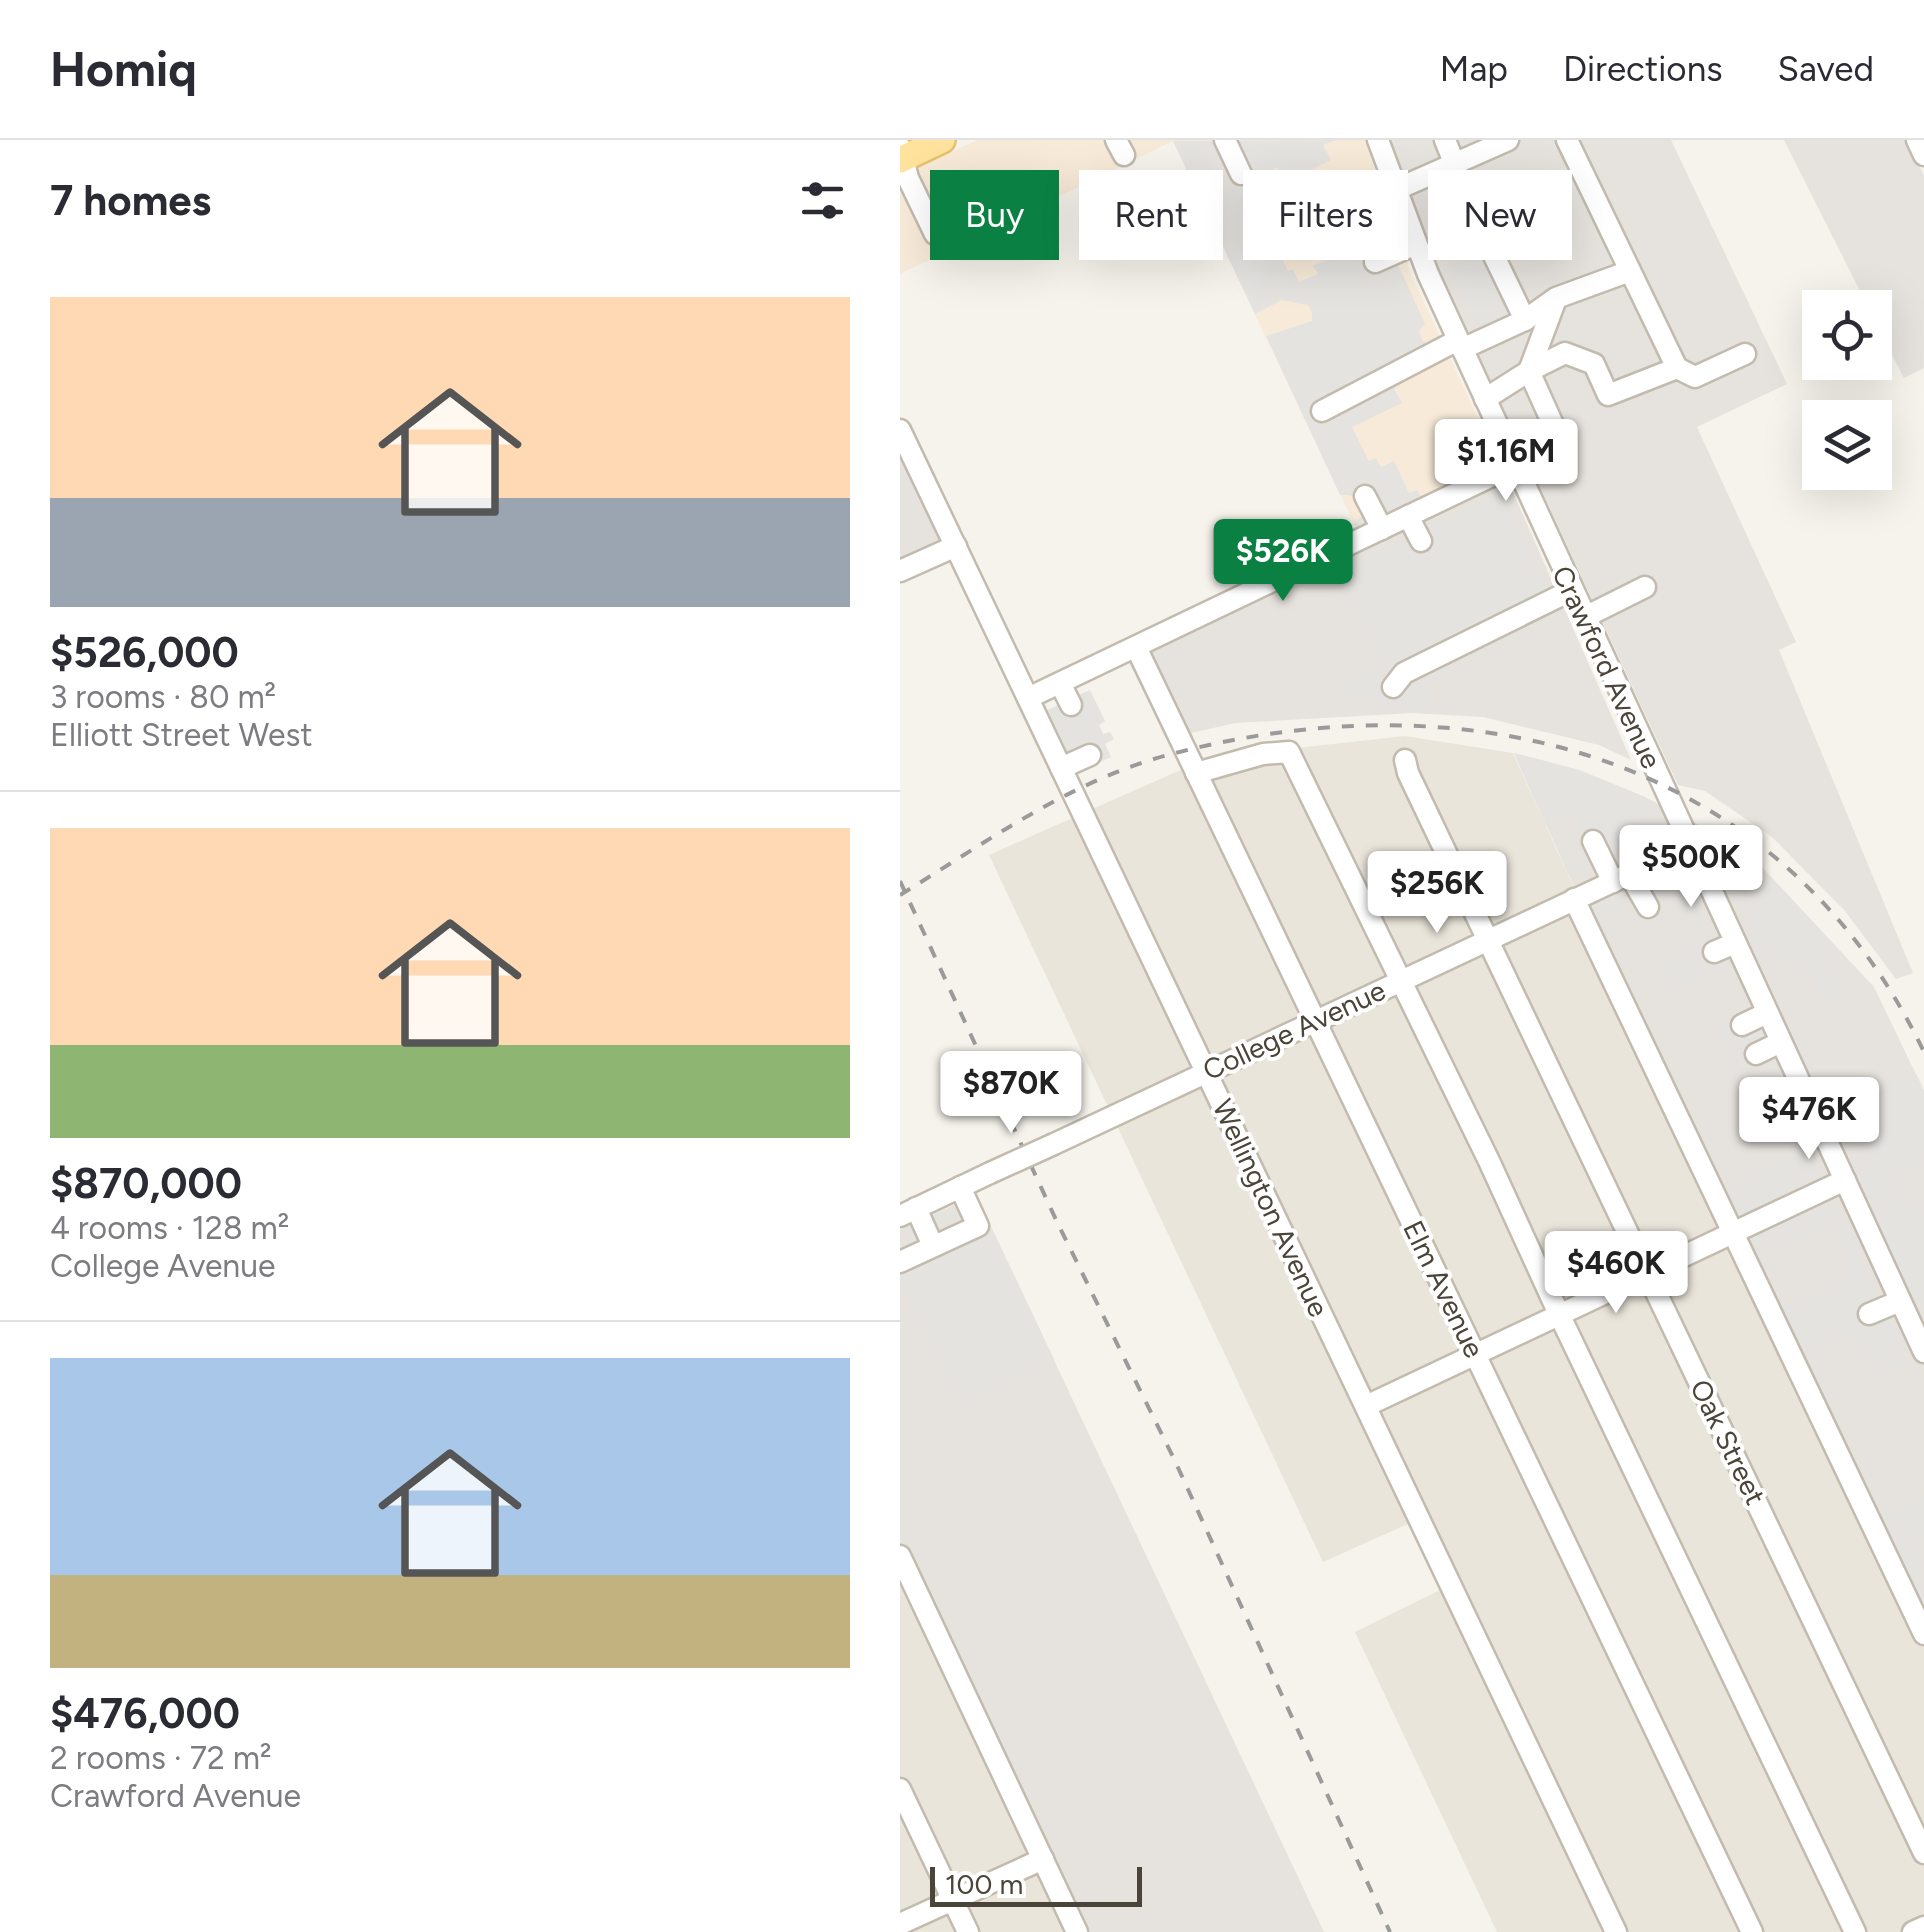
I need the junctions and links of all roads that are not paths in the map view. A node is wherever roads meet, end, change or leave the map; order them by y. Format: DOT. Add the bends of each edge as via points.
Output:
graph roads {
  1 [pos="942,140"];
  2 [pos="1225,140"];
  3 [pos="1378,140"];
  4 [pos="1445,140"];
  5 [pos="1508,140"];
  6 [pos="1567,140"];
  7 [pos="1917,140"];
  8 [pos="902,155"];
  9 [pos="1924,155"];
  10 [pos="1453,166"];
  11 [pos="1388,170"];
  12 [pos="1241,174"];
  13 [pos="1408,185"];
  14 [pos="910,205"];
  15 [pos="1408,223"];
  16 [pos="930,228"];
  17 [pos="1416,244"];
  18 [pos="1375,262"];
  19 [pos="1630,270"];
  20 [pos="1556,298"];
  21 [pos="1525,320"];
  22 [pos="1460,345"];
  23 [pos="1745,354"];
  24 [pos="1677,368"];
  25 [pos="1528,370"];
  26 [pos="1485,400"];
  27 [pos="1322,411"];
  28 [pos="900,430"];
  29 [pos="1560,440"];
  30 [pos="1515,465"];
  31 [pos="910,474"];
  32 [pos="1365,496"];
  33 [pos="1408,516"];
  34 [pos="1382,529"];
  35 [pos="1421,541"];
  36 [pos="956,546"];
  37 [pos="900,571"];
  38 [pos="1645,587"];
  39 [pos="1572,590"];
  40 [pos="1584,617"];
  41 [pos="1136,647"];
  42 [pos="1060,683"];
  43 [pos="1393,687"];
  44 [pos="1028,698"];
  45 [pos="1071,704"];
  46 [pos="1090,756"];
  47 [pos="1405,760"];
  48 [pos="1061,768"];
  49 [pos="1196,773"];
  50 [pos="1593,841"];
  51 [pos="1689,846"];
  52 [pos="1621,878"];
  53 [pos="1574,899"];
  54 [pos="1648,908"];
  55 [pos="1488,940"];
  56 [pos="1735,944"];
  57 [pos="1714,952"];
  58 [pos="1401,981"];
  59 [pos="1767,1013"];
  60 [pos="1315,1021"];
  61 [pos="1742,1025"];
  62 [pos="1781,1042"];
  63 [pos="1756,1054"];
  64 [pos="1206,1072"];
  65 [pos="1845,1180"];
  66 [pos="960,1187"];
  67 [pos="908,1212"];
  68 [pos="1734,1232"];
  69 [pos="934,1246"];
  70 [pos="900,1262"];
  71 [pos="1647,1273"];
  72 [pos="1900,1301"];
  73 [pos="1559,1314"];
  74 [pos="1869,1314"];
  75 [pos="1917,1321"];
  76 [pos="1924,1352"];
  77 [pos="1475,1355"];
  78 [pos="1366,1406"];
  79 [pos="900,1556"];
  80 [pos="1924,1634"];
  81 [pos="900,1789"];
  82 [pos="1924,1854"];
  83 [pos="1043,1859"];
  84 [pos="952,1899"];
  85 [pos="900,1924"];
  86 [pos="1924,1926"];
  87 [pos="968,1932"];
  88 [pos="1077,1932"];
  89 [pos="1616,1932"];
  90 [pos="1752,1932"];
  91 [pos="1855,1932"];
  92 [pos="1913,1932"];
  1 -- 8 [label="main road"];
  2 -- 12 [label="street"];
  3 -- 11 [label="street, Crawford Avenue"];
  4 -- 10 [label="street"];
  5 -- 10 [label="street"];
  6 -- 19 [label="street"];
  7 -- 9 [label="street"];
  8 -- 14 [label="street"];
  10 -- 13 [label="street"];
  10 -- 21 [label="street"];
  14 -- 16 [label="street"];
  15 -- 17 [label="street, Crawford Avenue"];
  17 -- 18 [label="street"];
  17 -- 22 [label="street, Crawford Avenue"];
  19 -- 20 [label="street"];
  19 -- 24 [label="street"];
  20 -- 21 [label="street"];
  20 -- 25 [label="street"];
  21 -- 22 [label="street"];
  22 -- 26 [label="street, Crawford Avenue"];
  22 -- 27 [label="street"];
  23 -- 24 [label="street" via="1696,377"];
  24 -- 25 [label="street" via="1608,395 1594,364 1564,354"];
  25 -- 26 [label="street"];
  25 -- 29 [label="street"];
  26 -- 30 [label="street, Crawford Avenue"];
  28 -- 31 [label="street, Wellington Avenue"];
  30 -- 33 [label="street"];
  30 -- 39 [label="street, Crawford Avenue"];
  31 -- 36 [label="street, Wellington Avenue"];
  32 -- 34 [label="street"];
  33 -- 34 [label="street"];
  33 -- 35 [label="street"];
  34 -- 41 [label="street"];
  36 -- 37 [label="street"];
  36 -- 44 [label="street, Wellington Avenue"];
  38 -- 40 [label="street"];
  39 -- 40 [label="street, Crawford Avenue"];
  39 -- 43 [label="street" via="1404,672"];
  40 -- 51 [label="street, Crawford Avenue"];
  41 -- 42 [label="street"];
  41 -- 49 [label="street, Elm Avenue"];
  42 -- 44 [label="street"];
  42 -- 45 [label="street"];
  44 -- 48 [label="street, Wellington Avenue"];
  46 -- 48 [label="street"];
  47 -- 55 [label="street, Oak Street"];
  48 -- 64 [label="street, Wellington Avenue"];
  49 -- 58 [label="street" via="1289,752"];
  49 -- 60 [label="street, Elm Avenue"];
  50 -- 52 [label="street"];
  51 -- 52 [label="street, College Avenue"];
  51 -- 56 [label="street, Crawford Avenue" via="1698,887"];
  52 -- 53 [label="street, College Avenue"];
  52 -- 54 [label="street"];
  53 -- 55 [label="street, College Avenue"];
  53 -- 68 [label="street"];
  55 -- 58 [label="street, College Avenue"];
  55 -- 71 [label="street, Oak Street"];
  56 -- 57 [label="street"];
  56 -- 59 [label="street, Crawford Avenue"];
  58 -- 60 [label="street, College Avenue"];
  58 -- 73 [label="street"];
  59 -- 61 [label="street"];
  59 -- 62 [label="street, Crawford Avenue"];
  60 -- 64 [label="street, College Avenue"];
  60 -- 77 [label="street, Elm Avenue"];
  62 -- 63 [label="street"];
  62 -- 65 [label="street, Crawford Avenue"];
  64 -- 66 [label="street, College Avenue, bridge"];
  64 -- 78 [label="street, Wellington Avenue"];
  65 -- 68 [label="street" via="1799,1190 1751,1214"];
  65 -- 72 [label="street, Crawford Avenue"];
  66 -- 67 [label="street, College Avenue"];
  66 -- 69 [label="street" via="978,1226"];
  67 -- 69 [label="street"];
  68 -- 71 [label="street"];
  68 -- 80 [label="street"];
  69 -- 70 [label="street"];
  71 -- 73 [label="street"];
  71 -- 82 [label="street, Oak Street"];
  72 -- 74 [label="street"];
  72 -- 75 [label="street, Crawford Avenue"];
  73 -- 77 [label="street"];
  73 -- 91 [label="street"];
  75 -- 76 [label="street, Crawford Avenue"];
  77 -- 78 [label="street"];
  77 -- 90 [label="street, Elm Avenue"];
  78 -- 89 [label="street, Wellington Avenue"];
  79 -- 83 [label="street"];
  81 -- 84 [label="street"];
  83 -- 84 [label="street"];
  83 -- 88 [label="street"];
  84 -- 85 [label="street"];
  84 -- 87 [label="street"];
  86 -- 92 [label="street"];
}
